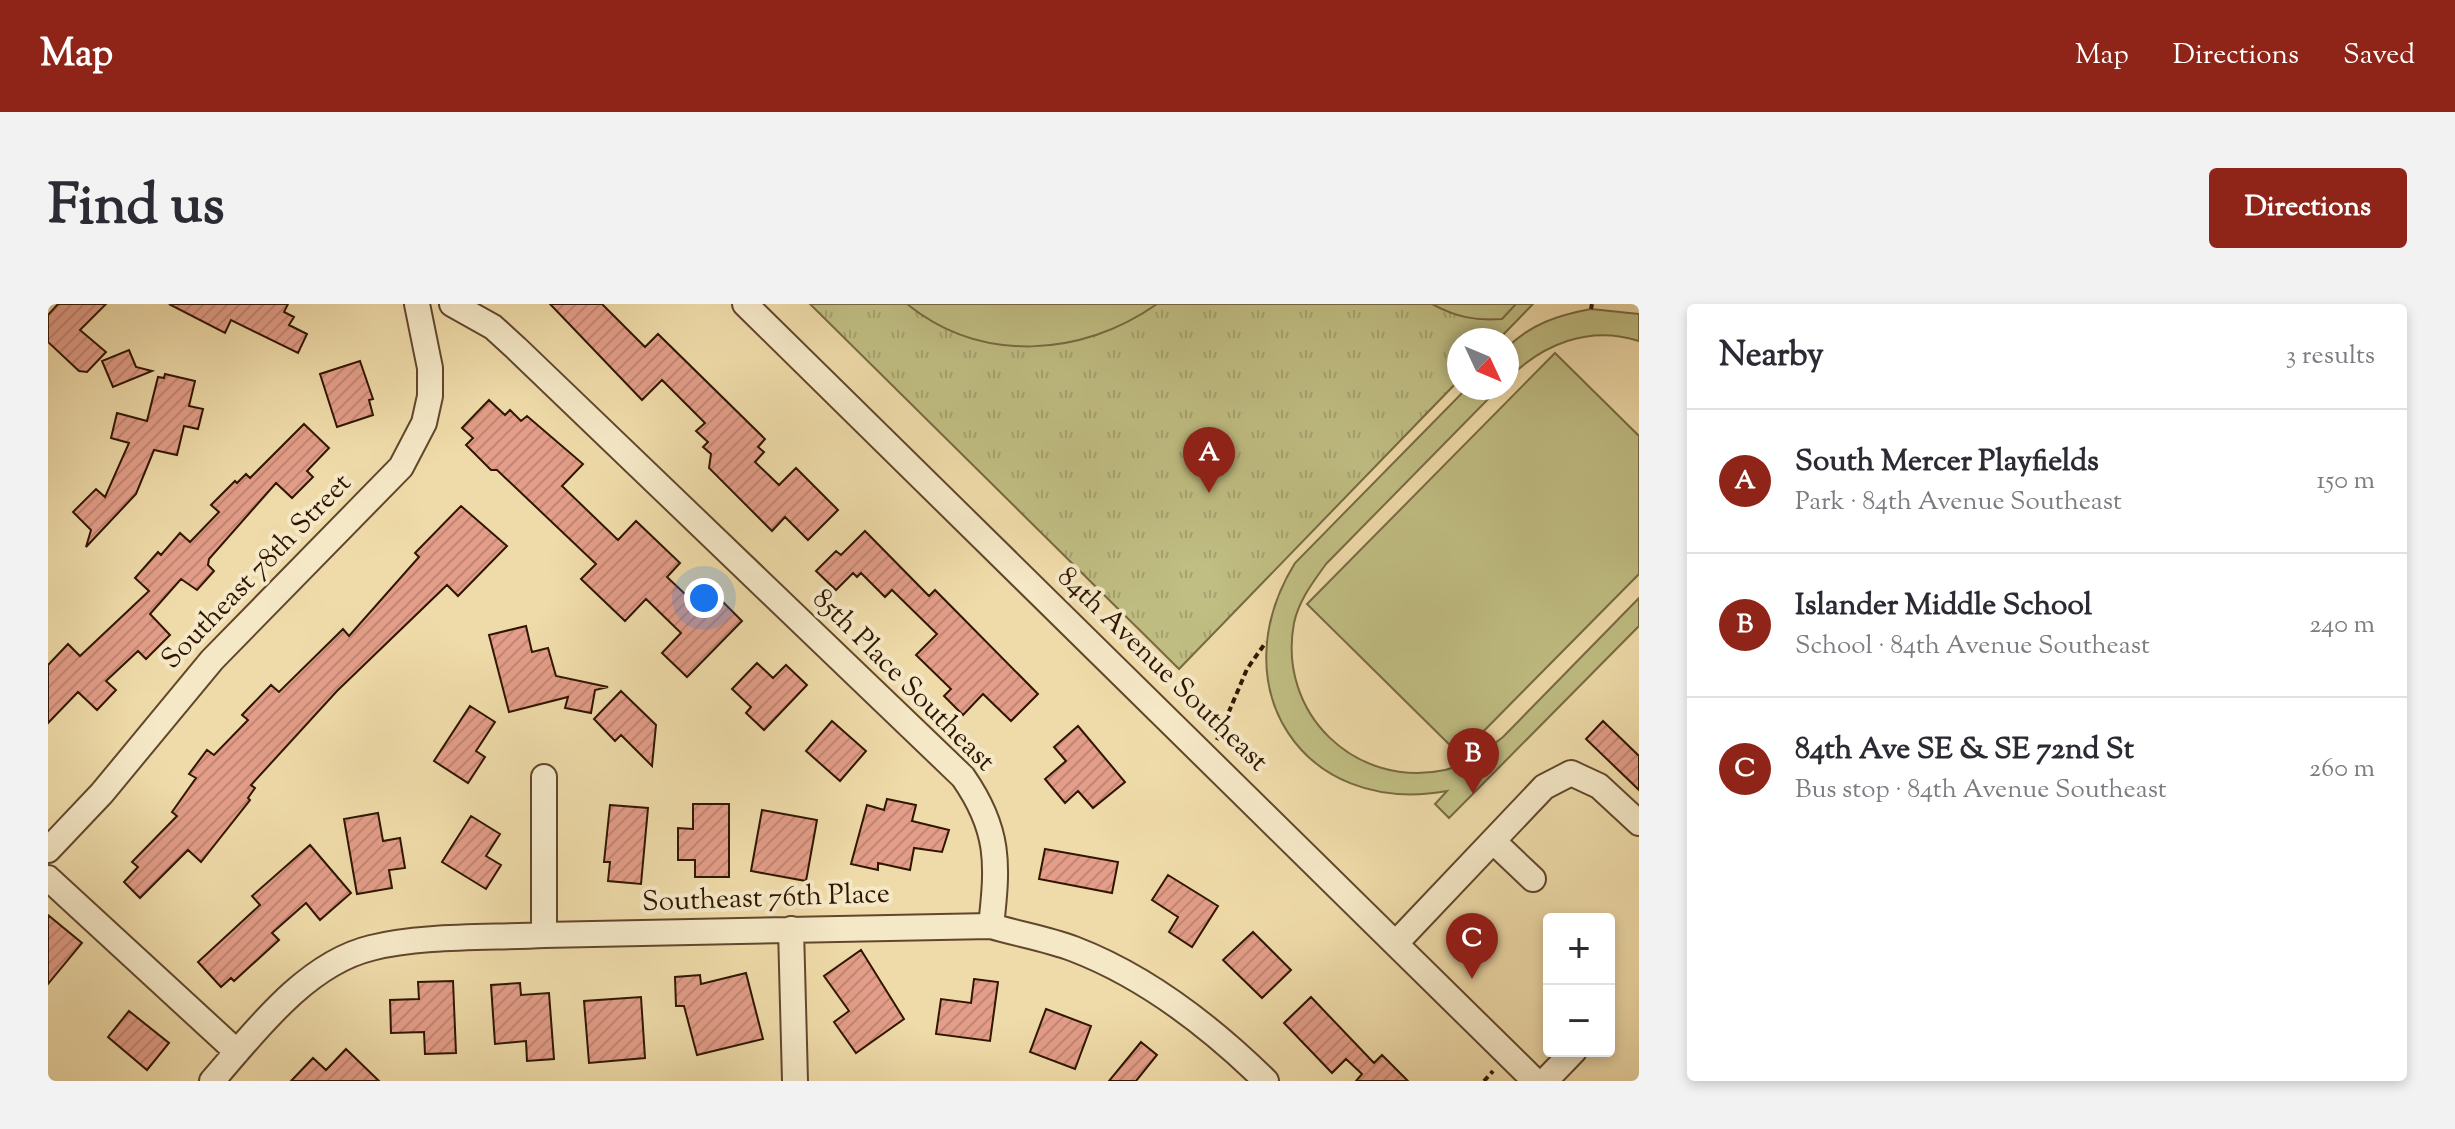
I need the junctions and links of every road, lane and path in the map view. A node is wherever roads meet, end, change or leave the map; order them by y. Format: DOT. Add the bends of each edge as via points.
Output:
graph roads {
  1 [pos="417,304"];
  2 [pos="452,304"];
  3 [pos="745,304"];
  4 [pos="1266,642"];
  5 [pos="1211,759"];
  6 [pos="544,777"];
  7 [pos="1639,823"];
  8 [pos="1493,841"];
  9 [pos="48,850"];
  10 [pos="48,878"];
  11 [pos="1533,879"];
  12 [pos="991,926"];
  13 [pos="791,929"];
  14 [pos="544,935"];
  15 [pos="1396,943"];
  16 [pos="237,1052"];
  17 [pos="1568,1057"];
  18 [pos="212,1081"];
  19 [pos="795,1081"];
  20 [pos="1266,1081"];
  21 [pos="1535,1081"];
  22 [pos="1545,1081"];
  1 -- 9 [label="street, Southeast 78th Street" via="430,396 424,423 401,467 212,660"];
  2 -- 12 [label="street, 85th Place Southeast" via="493,327 516,348 963,777 979,800 995,842"];
  3 -- 5 [label="street, 84th Avenue Southeast"];
  4 -- 5 [label="path" via="1247,669"];
  5 -- 15 [label="street, 84th Avenue Southeast"];
  6 -- 14 [label="street"];
  7 -- 8 [label="street" via="1599,786 1571,773 1544,787"];
  8 -- 11 [label="street"];
  8 -- 15 [label="street"];
  10 -- 16 [label="street"];
  12 -- 13 [label="street, Southeast 76th Place"];
  12 -- 20 [label="street" via="1073,948 1127,974 1174,1003"];
  13 -- 14 [label="street, Southeast 76th Place"];
  13 -- 19 [label="street"];
  14 -- 16 [label="street, Southeast 76th Place" via="370,948 341,959 311,979"];
  15 -- 21 [label="street, 84th Avenue Southeast"];
  16 -- 18 [label="street, Southeast 76th Place"];
  17 -- 22 [label="street"];
}
